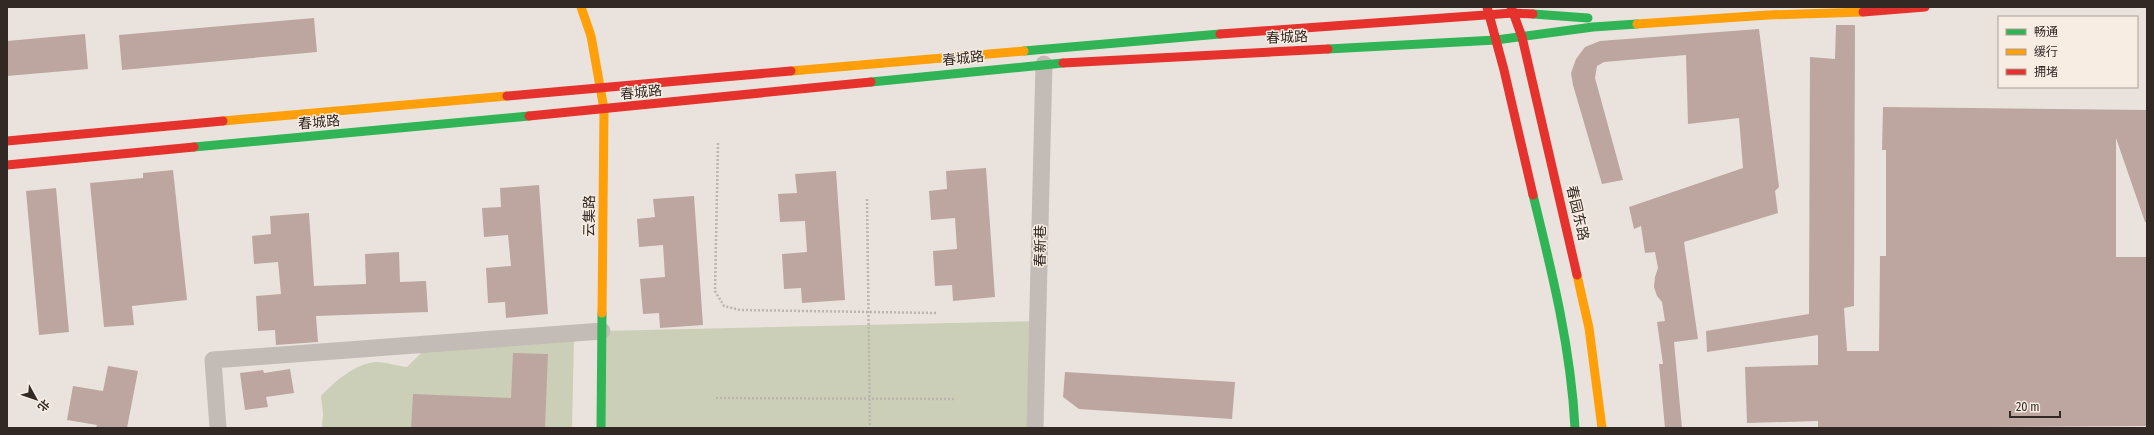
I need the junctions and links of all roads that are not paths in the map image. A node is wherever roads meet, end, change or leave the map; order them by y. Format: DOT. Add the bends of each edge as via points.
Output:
graph roads {
  1 [pos="582,7"];
  2 [pos="1925,7"];
  3 [pos="1512,10"];
  4 [pos="1488,11"];
  5 [pos="1616,16"];
  6 [pos="1522,37"];
  7 [pos="1496,40"];
  8 [pos="1044,64"];
  9 [pos="601,87"];
  10 [pos="604,109"];
  11 [pos="7,141"];
  12 [pos="7,165"];
  13 [pos="602,331"];
  14 [pos="218,428"];
  15 [pos="601,428"];
  16 [pos="1035,428"];
  17 [pos="1575,428"];
  18 [pos="1602,428"];
  1 -- 9 [label="street, 云集路" via="591,36"];
  2 -- 6 [label="street, 春城路" via="1593,26"];
  3 -- 4 [label="street, 春城路"];
  3 -- 5 [label="street, 春城路" via="1592,18"];
  3 -- 6 [label="street, 春园东路"];
  4 -- 7 [label="street"];
  4 -- 9 [label="street, 春城路"];
  6 -- 7 [label="street, 春城路"];
  6 -- 18 [label="street, 春园东路" via="1589,328 1602,409"];
  7 -- 8 [label="street, 春城路"];
  7 -- 17 [label="street" via="1563,330"];
  8 -- 10 [label="street, 春城路"];
  8 -- 16 [label="street, 春新巷"];
  9 -- 10 [label="street, 云集路"];
  9 -- 11 [label="street, 春城路"];
  10 -- 12 [label="street, 春城路"];
  10 -- 13 [label="street, 云集路"];
  13 -- 14 [label="street" via="213,360"];
  13 -- 15 [label="street, 云集路"];
}
